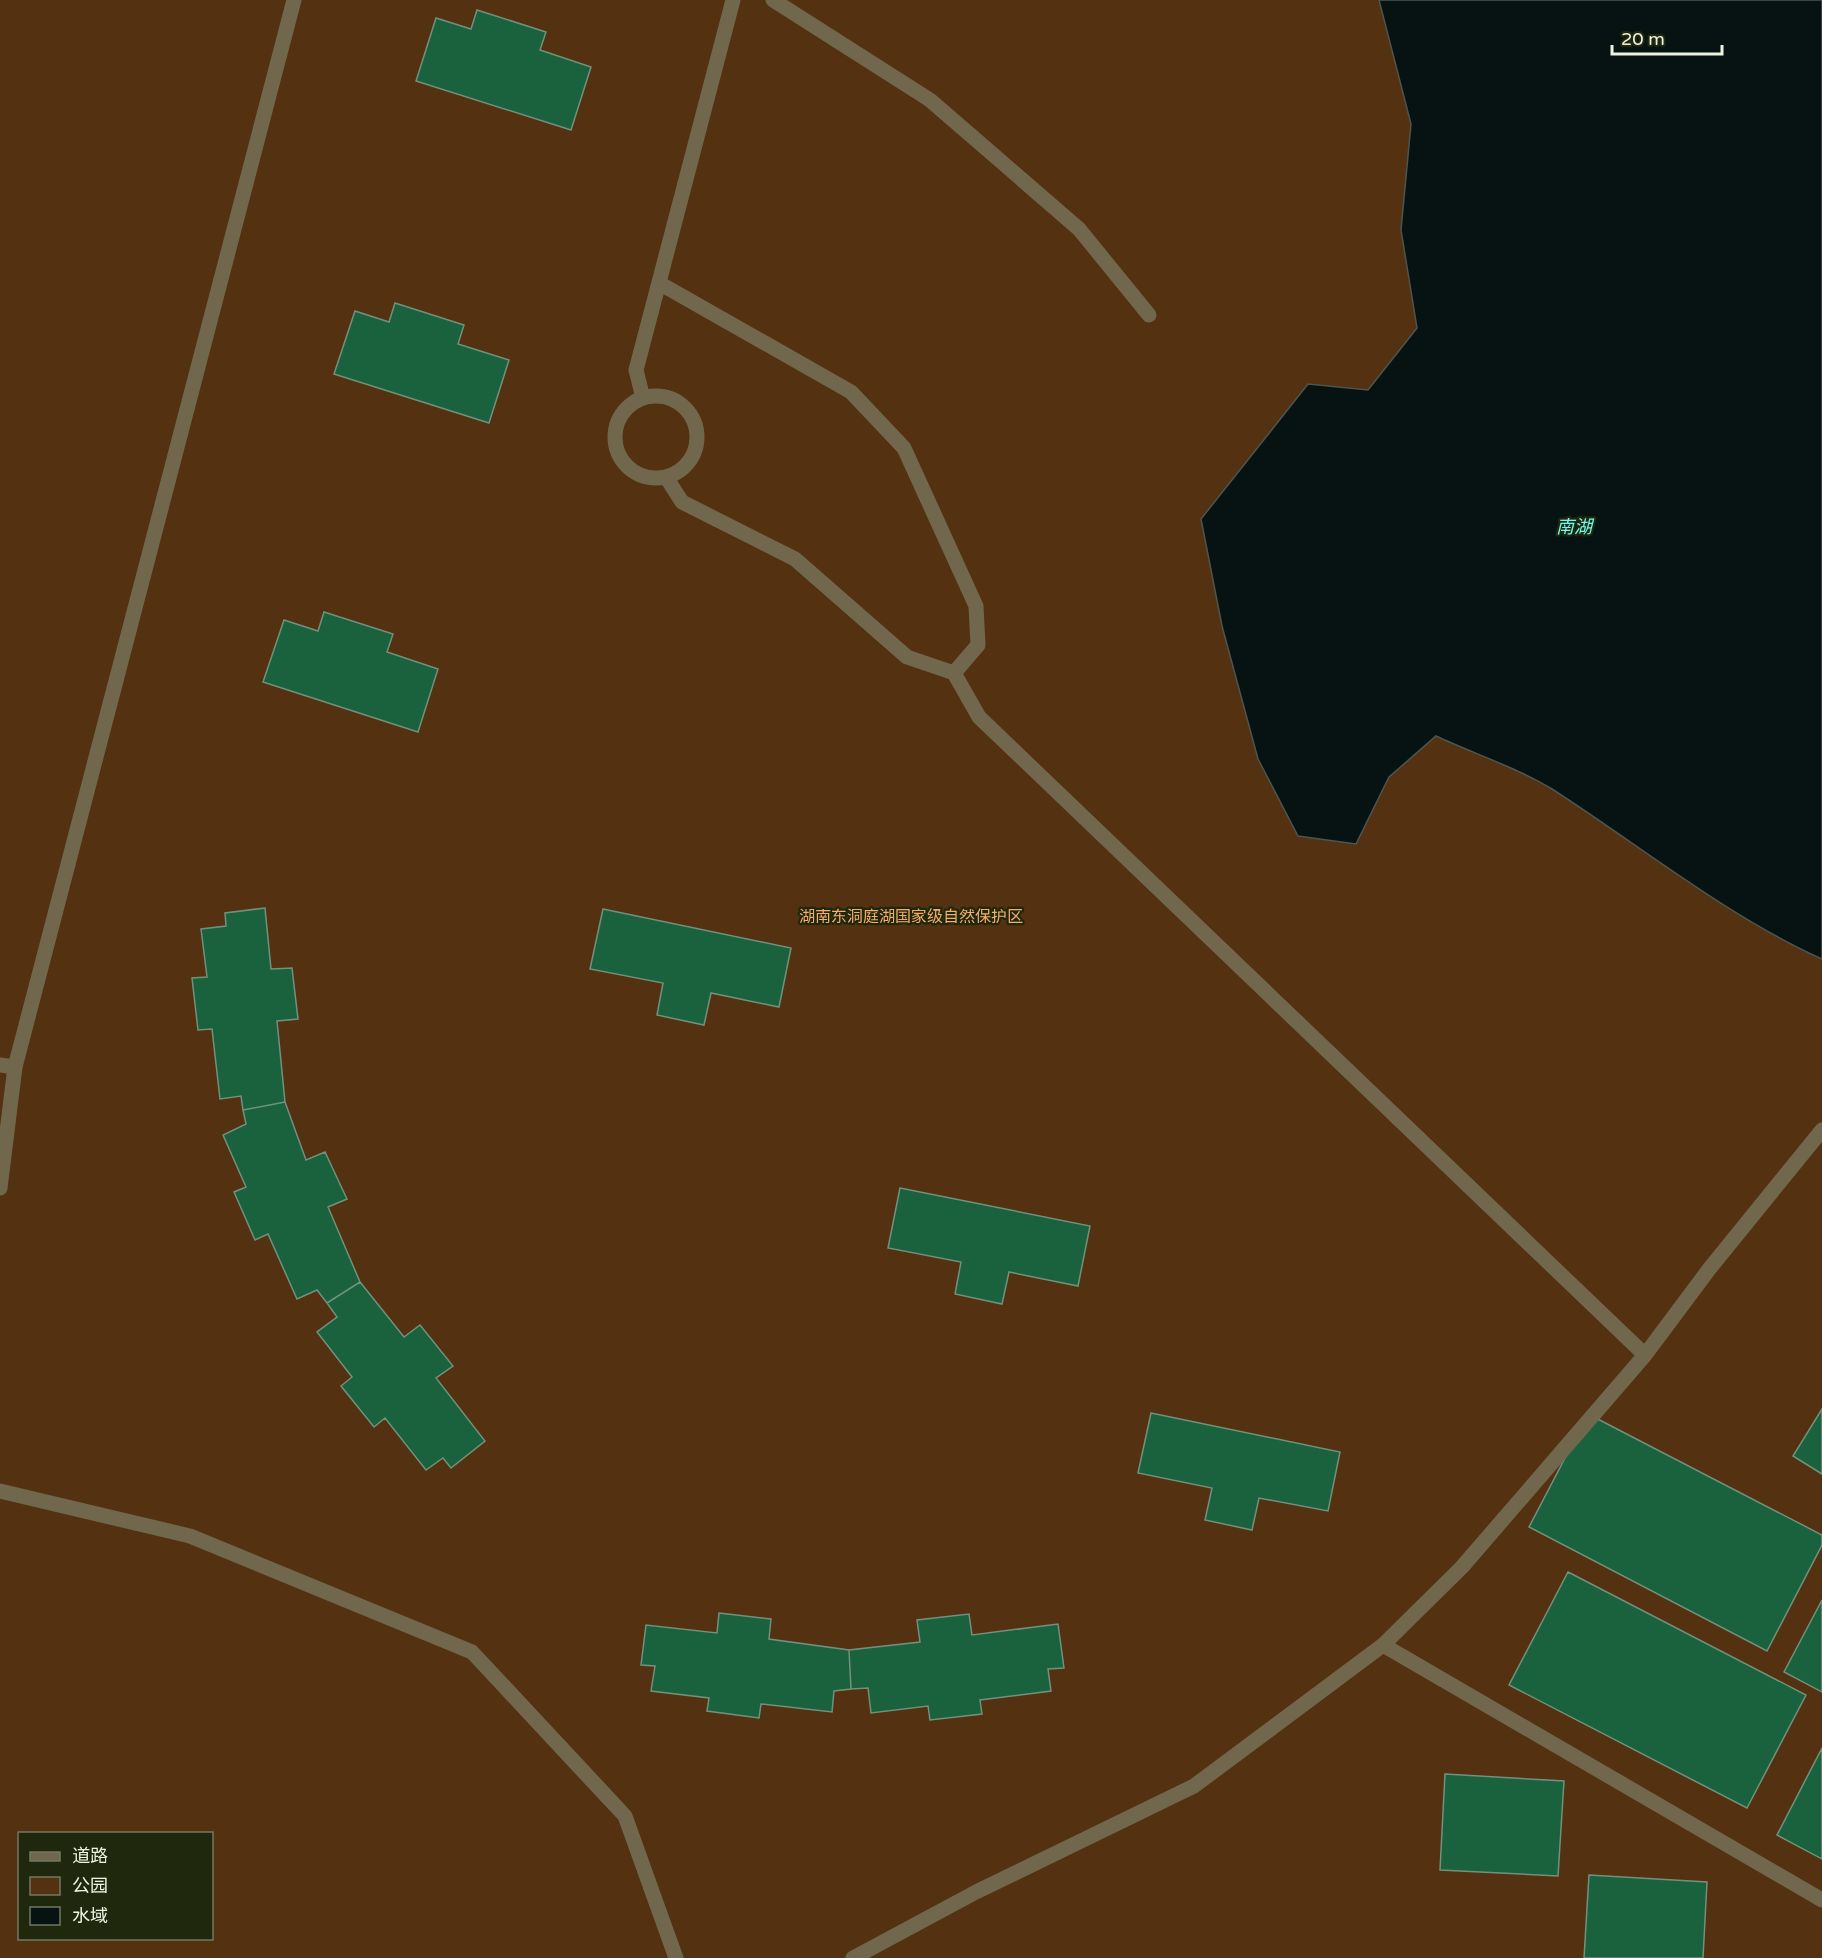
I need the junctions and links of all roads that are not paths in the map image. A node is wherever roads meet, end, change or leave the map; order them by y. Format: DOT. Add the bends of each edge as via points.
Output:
graph roads {
  1 [pos="294,0"];
  2 [pos="733,0"];
  3 [pos="773,0"];
  4 [pos="659,283"];
  5 [pos="1149,315"];
  6 [pos="643,398"];
  7 [pos="666,477"];
  8 [pos="954,673"];
  9 [pos="8,1066"];
  10 [pos="1822,1130"];
  11 [pos="0,1188"];
  12 [pos="1645,1355"];
  13 [pos="0,1491"];
  14 [pos="1383,1645"];
  15 [pos="1822,1900"];
  16 [pos="676,1958"];
  17 [pos="853,1958"];
  1 -- 9 [label="street"];
  2 -- 4 [label="street"];
  3 -- 5 [label="street" via="930,100 1079,229"];
  4 -- 6 [label="street" via="636,370"];
  4 -- 8 [label="street" via="851,392 904,448 976,606 978,645"];
  6 -- 7 [label="street" via="620,416 615,444 620,458 640,475"];
  6 -- 7 [label="street" via="672,399 693,419 695,450 688,463"];
  7 -- 8 [label="street" via="682,502 795,559 907,657"];
  8 -- 12 [label="street" via="979,717"];
  9 -- 11 [label="street"];
  10 -- 12 [label="street"];
  12 -- 14 [label="street" via="1462,1567"];
  13 -- 16 [label="street" via="190,1536 472,1652 625,1816"];
  14 -- 15 [label="street"];
  14 -- 17 [label="street" via="1194,1786 976,1892"];
}
